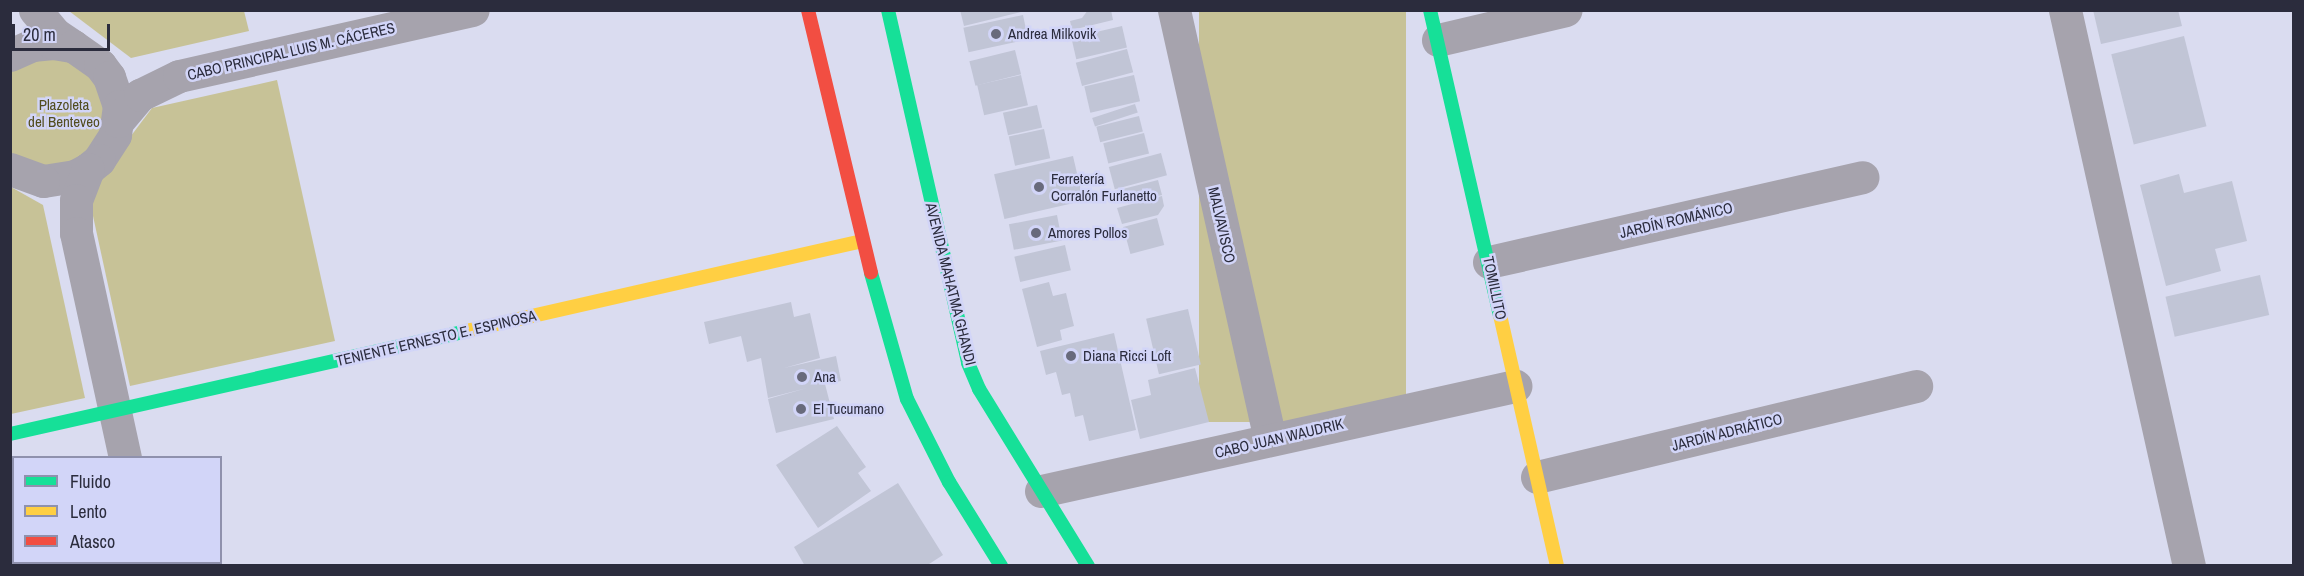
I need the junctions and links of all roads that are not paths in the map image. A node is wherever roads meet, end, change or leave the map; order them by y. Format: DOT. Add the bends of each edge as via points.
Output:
graph roads {
  1 [pos="17,10"];
  2 [pos="35,10"];
  3 [pos="472,10"];
  4 [pos="808,10"];
  5 [pos="888,10"];
  6 [pos="1174,10"];
  7 [pos="1566,10"];
  8 [pos="2065,10"];
  9 [pos="1434,25"];
  10 [pos="10,42"];
  11 [pos="73,46"];
  12 [pos="10,55"];
  13 [pos="100,65"];
  14 [pos="179,76"];
  15 [pos="118,121"];
  16 [pos="88,169"];
  17 [pos="21,173"];
  18 [pos="1862,177"];
  19 [pos="76,233"];
  20 [pos="862,241"];
  21 [pos="1489,262"];
  22 [pos="1516,386"];
  23 [pos="1916,386"];
  24 [pos="114,412"];
  25 [pos="10,435"];
  26 [pos="1270,439"];
  27 [pos="125,456"];
  28 [pos="1537,477"];
  29 [pos="1041,491"];
  30 [pos="1000,566"];
  31 [pos="1088,566"];
  32 [pos="1557,566"];
  33 [pos="2189,566"];
  1 -- 10 [label="street"];
  2 -- 11 [label="street" via="55,34"];
  3 -- 14 [label="street, CABO PRINCIPAL LUIS M. CÁCERES"];
  4 -- 20 [label="street"];
  5 -- 29 [label="street, AVENIDA MAHATMA GHANDI" via="968,363 979,389"];
  6 -- 26 [label="street, MALVAVISCO"];
  7 -- 9 [label="street"];
  8 -- 33 [label="street"];
  9 -- 21 [label="street, TOMILLITO"];
  11 -- 12 [label="street" via="32,45"];
  11 -- 13 [label="street"];
  13 -- 14 [label="street, CABO PRINCIPAL LUIS M. CÁCERES" via="137,77"];
  13 -- 15 [label="street" via="116,91"];
  14 -- 15 [label="street, CABO PRINCIPAL LUIS M. CÁCERES" via="140,95"];
  15 -- 16 [label="street" via="108,148"];
  16 -- 17 [label="street" via="60,180"];
  16 -- 19 [label="street" via="76,200"];
  17 -- 19 [label="street" via="56,199"];
  18 -- 21 [label="street, JARDÍN ROMÁNICO"];
  19 -- 24 [label="street"];
  20 -- 24 [label="street, TENIENTE ERNESTO E. ESPINOSA"];
  20 -- 30 [label="street" via="907,399 949,482"];
  21 -- 22 [label="street, TOMILLITO"];
  22 -- 26 [label="street, CABO JUAN WAUDRIK"];
  22 -- 28 [label="street, TOMILLITO"];
  23 -- 28 [label="street, JARDÍN ADRIÁTICO"];
  24 -- 25 [label="street, TENIENTE ERNESTO E. ESPINOSA"];
  24 -- 27 [label="street"];
  26 -- 29 [label="street, CABO JUAN WAUDRIK"];
  28 -- 32 [label="street, TOMILLITO"];
  29 -- 31 [label="street, AVENIDA MAHATMA GHANDI"];
}
